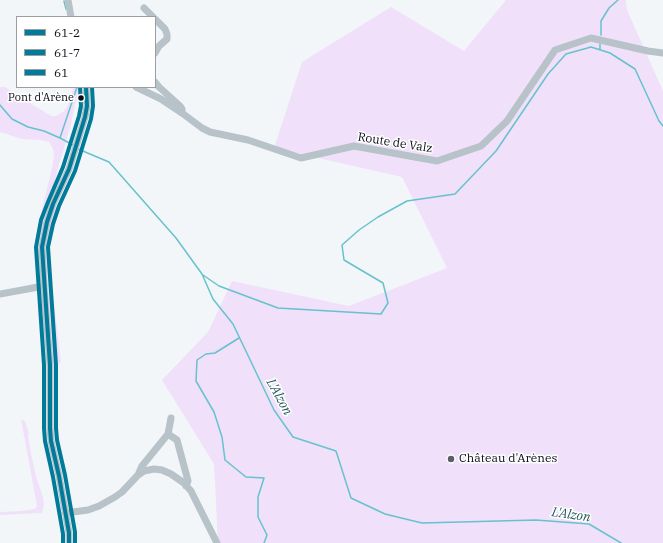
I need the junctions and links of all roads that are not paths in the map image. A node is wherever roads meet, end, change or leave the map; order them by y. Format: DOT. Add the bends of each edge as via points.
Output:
graph roads {
  1 [pos="68,0"];
  2 [pos="144,8"];
  3 [pos="71,16"];
  4 [pos="152,16"];
  5 [pos="156,20"];
  6 [pos="156,50"];
  7 [pos="663,53"];
  8 [pos="156,83"];
  9 [pos="86,88"];
  10 [pos="138,88"];
  11 [pos="182,113"];
  12 [pos="44,286"];
  13 [pos="0,294"];
  14 [pos="171,418"];
  15 [pos="168,434"];
  16 [pos="138,475"];
  17 [pos="186,486"];
  18 [pos="66,513"];
  19 [pos="69,543"];
  20 [pos="218,543"];
  1 -- 3 [label="street"];
  2 -- 4 [label="street"];
  5 -- 6 [label="street" via="165,29 167,39"];
  7 -- 11 [label="street, Route de Valz" via="591,38 555,50 507,121 481,146 437,161 354,146 301,158 248,140 210,132"];
  8 -- 11 [label="street" via="180,106"];
  9 -- 12 [label="street" via="85,117 69,169 47,222 42,247"];
  10 -- 11 [label="street, Route de Valz"];
  12 -- 13 [label="street"];
  12 -- 18 [label="street" via="50,365 50,428"];
  14 -- 15 [label="street"];
  15 -- 16 [label="street" via="142,466"];
  15 -- 17 [label="street" via="177,440 188,481"];
  16 -- 17 [label="street" via="144,470 162,470"];
  16 -- 18 [label="street" via="122,492 99,506"];
  17 -- 20 [label="street"];
  18 -- 19 [label="street"];
}
